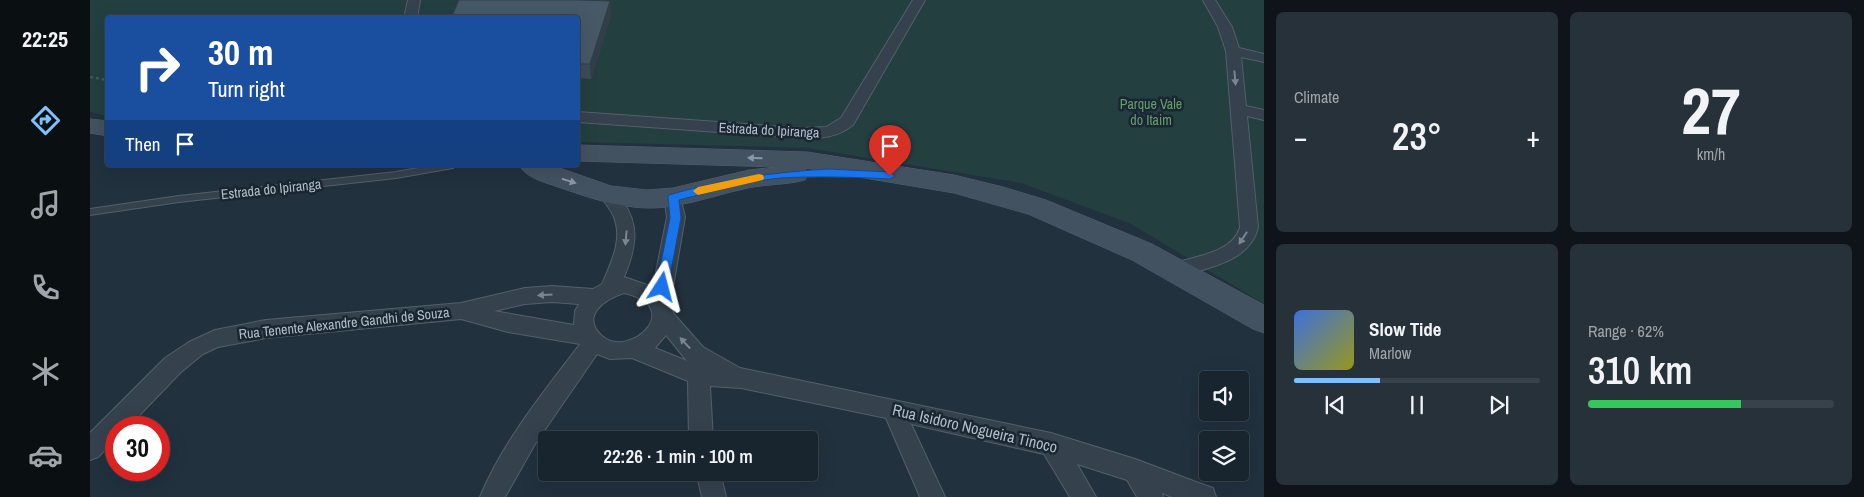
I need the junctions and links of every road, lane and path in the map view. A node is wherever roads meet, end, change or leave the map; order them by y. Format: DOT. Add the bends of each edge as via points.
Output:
graph roads {
  1 [pos="414,0"];
  2 [pos="918,0"];
  3 [pos="1209,0"];
  4 [pos="411,15"];
  5 [pos="1233,51"];
  6 [pos="1264,58"];
  7 [pos="90,77"];
  8 [pos="105,80"];
  9 [pos="1238,109"];
  10 [pos="1264,116"];
  11 [pos="580,117"];
  12 [pos="90,126"];
  13 [pos="105,128"];
  14 [pos="580,153"];
  15 [pos="617,153"];
  16 [pos="656,154"];
  17 [pos="442,167"];
  18 [pos="535,167"];
  19 [pos="907,177"];
  20 [pos="609,195"];
  21 [pos="673,197"];
  22 [pos="90,212"];
  23 [pos="1256,213"];
  24 [pos="1175,270"];
  25 [pos="602,292"];
  26 [pos="661,310"];
  27 [pos="461,311"];
  28 [pos="1264,320"];
  29 [pos="591,339"];
  30 [pos="634,349"];
  31 [pos="701,367"];
  32 [pos="741,378"];
  33 [pos="893,409"];
  34 [pos="701,431"];
  35 [pos="1051,444"];
  36 [pos="90,449"];
  37 [pos="1135,471"];
  38 [pos="710,481"];
  39 [pos="492,497"];
  40 [pos="714,497"];
  41 [pos="933,497"];
  42 [pos="1084,497"];
  43 [pos="1151,497"];
  44 [pos="1204,497"];
  1 -- 4 [label="street"];
  2 -- 11 [label="street, Estrada do Ipiranga" via="847,121 831,132 802,133"];
  3 -- 5 [label="street" via="1225,27"];
  5 -- 6 [label="street"];
  5 -- 9 [label="street, one-way"];
  7 -- 8 [label="path"];
  9 -- 10 [label="street"];
  9 -- 23 [label="street"];
  12 -- 13 [label="main road"];
  14 -- 15 [label="main road"];
  15 -- 16 [label="main road"];
  15 -- 20 [label="main road" via="606,174"];
  19 -- 16 [label="main road, one-way" via="807,160"];
  16 -- 21 [label="main road"];
  17 -- 22 [label="lane, Estrada do Ipiranga"];
  18 -- 20 [label="main road, one-way"];
  19 -- 21 [label="main road" via="855,173 780,175"];
  19 -- 24 [label="main road" via="962,186 1037,207 1142,252"];
  20 -- 21 [label="main road" via="647,200"];
  20 -- 25 [label="street, one-way" via="622,214 626,229 624,254"];
  21 -- 26 [label="street" via="676,218"];
  23 -- 24 [label="street, one-way" via="1246,238 1238,246 1222,255"];
  24 -- 28 [label="main road"];
  25 -- 26 [label="street" via="624,285 639,287 651,293"];
  25 -- 27 [label="street, Rua Tenente Alexandre Gandhi de Souza, one-way" via="525,296"];
  25 -- 29 [label="street" via="586,306 583,316 584,327"];
  26 -- 30 [label="street" via="659,330 649,342"];
  31 -- 26 [label="street, one-way"];
  27 -- 29 [label="street, Rua Tenente Alexandre Gandhi de Souza"];
  27 -- 36 [label="street, Rua Tenente Alexandre Gandhi de Souza" via="266,329 215,339 173,365"];
  29 -- 30 [label="street" via="605,348 619,351"];
  29 -- 39 [label="street" via="509,462"];
  30 -- 31 [label="street, Rua Isidoro Nogueira Tinoco" via="674,367"];
  31 -- 32 [label="street, Rua Isidoro Nogueira Tinoco"];
  31 -- 34 [label="street"];
  32 -- 33 [label="street, Rua Isidoro Nogueira Tinoco"];
  33 -- 35 [label="street, Rua Isidoro Nogueira Tinoco"];
  33 -- 41 [label="street"];
  35 -- 37 [label="street, Rua Isidoro Nogueira Tinoco"];
  35 -- 42 [label="street"];
  37 -- 43 [label="street"];
  37 -- 44 [label="street, Rua Isidoro Nogueira Tinoco"];
  38 -- 40 [label="street"];
}
